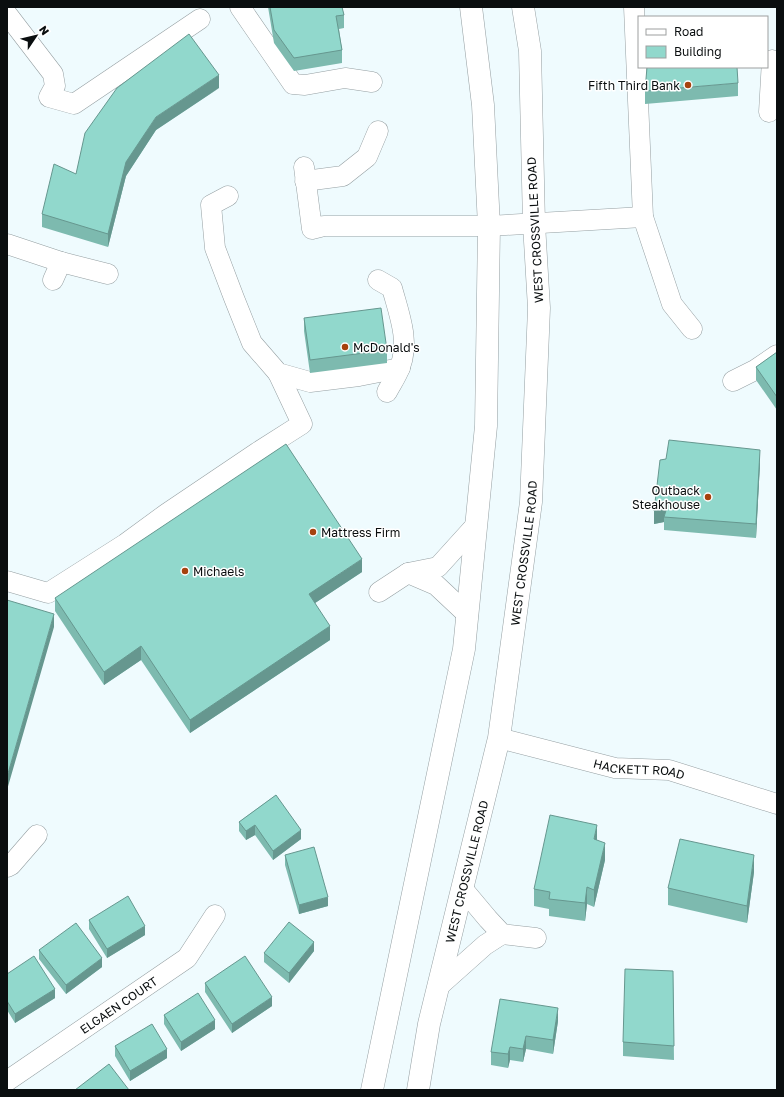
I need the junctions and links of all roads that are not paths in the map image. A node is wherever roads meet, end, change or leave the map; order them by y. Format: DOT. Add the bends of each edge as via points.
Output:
graph roads {
  1 [pos="240,7"];
  2 [pos="471,7"];
  3 [pos="523,7"];
  4 [pos="634,7"];
  5 [pos="7,14"];
  6 [pos="200,18"];
  7 [pos="772,60"];
  8 [pos="372,82"];
  9 [pos="769,112"];
  10 [pos="378,131"];
  11 [pos="228,196"];
  12 [pos="643,217"];
  13 [pos="534,224"];
  14 [pos="490,226"];
  15 [pos="7,244"];
  16 [pos="108,274"];
  17 [pos="378,280"];
  18 [pos="692,329"];
  19 [pos="777,355"];
  20 [pos="400,368"];
  21 [pos="278,373"];
  22 [pos="733,381"];
  23 [pos="386,392"];
  24 [pos="476,525"];
  25 [pos="408,573"];
  26 [pos="7,581"];
  27 [pos="379,592"];
  28 [pos="468,615"];
  29 [pos="499,738"];
  30 [pos="777,804"];
  31 [pos="37,835"];
  32 [pos="7,868"];
  33 [pos="462,888"];
  34 [pos="215,915"];
  35 [pos="502,934"];
  36 [pos="536,938"];
  37 [pos="439,986"];
  38 [pos="7,1081"];
  39 [pos="372,1090"];
  40 [pos="418,1090"];
  1 -- 8 [label="street" via="293,84 305,85 345,78"];
  2 -- 14 [label="main road" via="484,105"];
  3 -- 13 [label="main road, WEST CROSSVILLE ROAD" via="530,51"];
  4 -- 12 [label="street"];
  5 -- 6 [label="street" via="53,74 55,86 49,97 74,104"];
  7 -- 9 [label="street"];
  10 -- 14 [label="street" via="367,157 343,176 305,174 312,229 324,226"];
  11 -- 21 [label="street" via="211,205 215,248 252,343"];
  12 -- 13 [label="street"];
  12 -- 18 [label="street" via="672,304"];
  13 -- 14 [label="street"];
  13 -- 29 [label="main road, WEST CROSSVILLE ROAD" via="539,308 531,502"];
  14 -- 24 [label="main road" via="486,426"];
  15 -- 16 [label="street" via="57,271"];
  17 -- 20 [label="street" via="392,288 403,327 405,348"];
  19 -- 22 [label="street"];
  20 -- 21 [label="street" via="310,382"];
  20 -- 23 [label="street"];
  21 -- 26 [label="street" via="302,424 125,544 48,592"];
  24 -- 25 [label="street" via="438,567"];
  24 -- 28 [label="main road"];
  25 -- 27 [label="street"];
  25 -- 28 [label="street" via="436,585"];
  28 -- 39 [label="main road" via="464,649"];
  29 -- 30 [label="street, HACKETT ROAD" via="615,768 669,770"];
  29 -- 33 [label="main road, WEST CROSSVILLE ROAD"];
  31 -- 32 [label="street"];
  33 -- 35 [label="street"];
  33 -- 37 [label="main road, WEST CROSSVILLE ROAD"];
  34 -- 38 [label="street, ELGAEN COURT" via="187,958"];
  35 -- 36 [label="street"];
  35 -- 37 [label="street"];
  37 -- 40 [label="main road, WEST CROSSVILLE ROAD" via="429,1024"];
}
